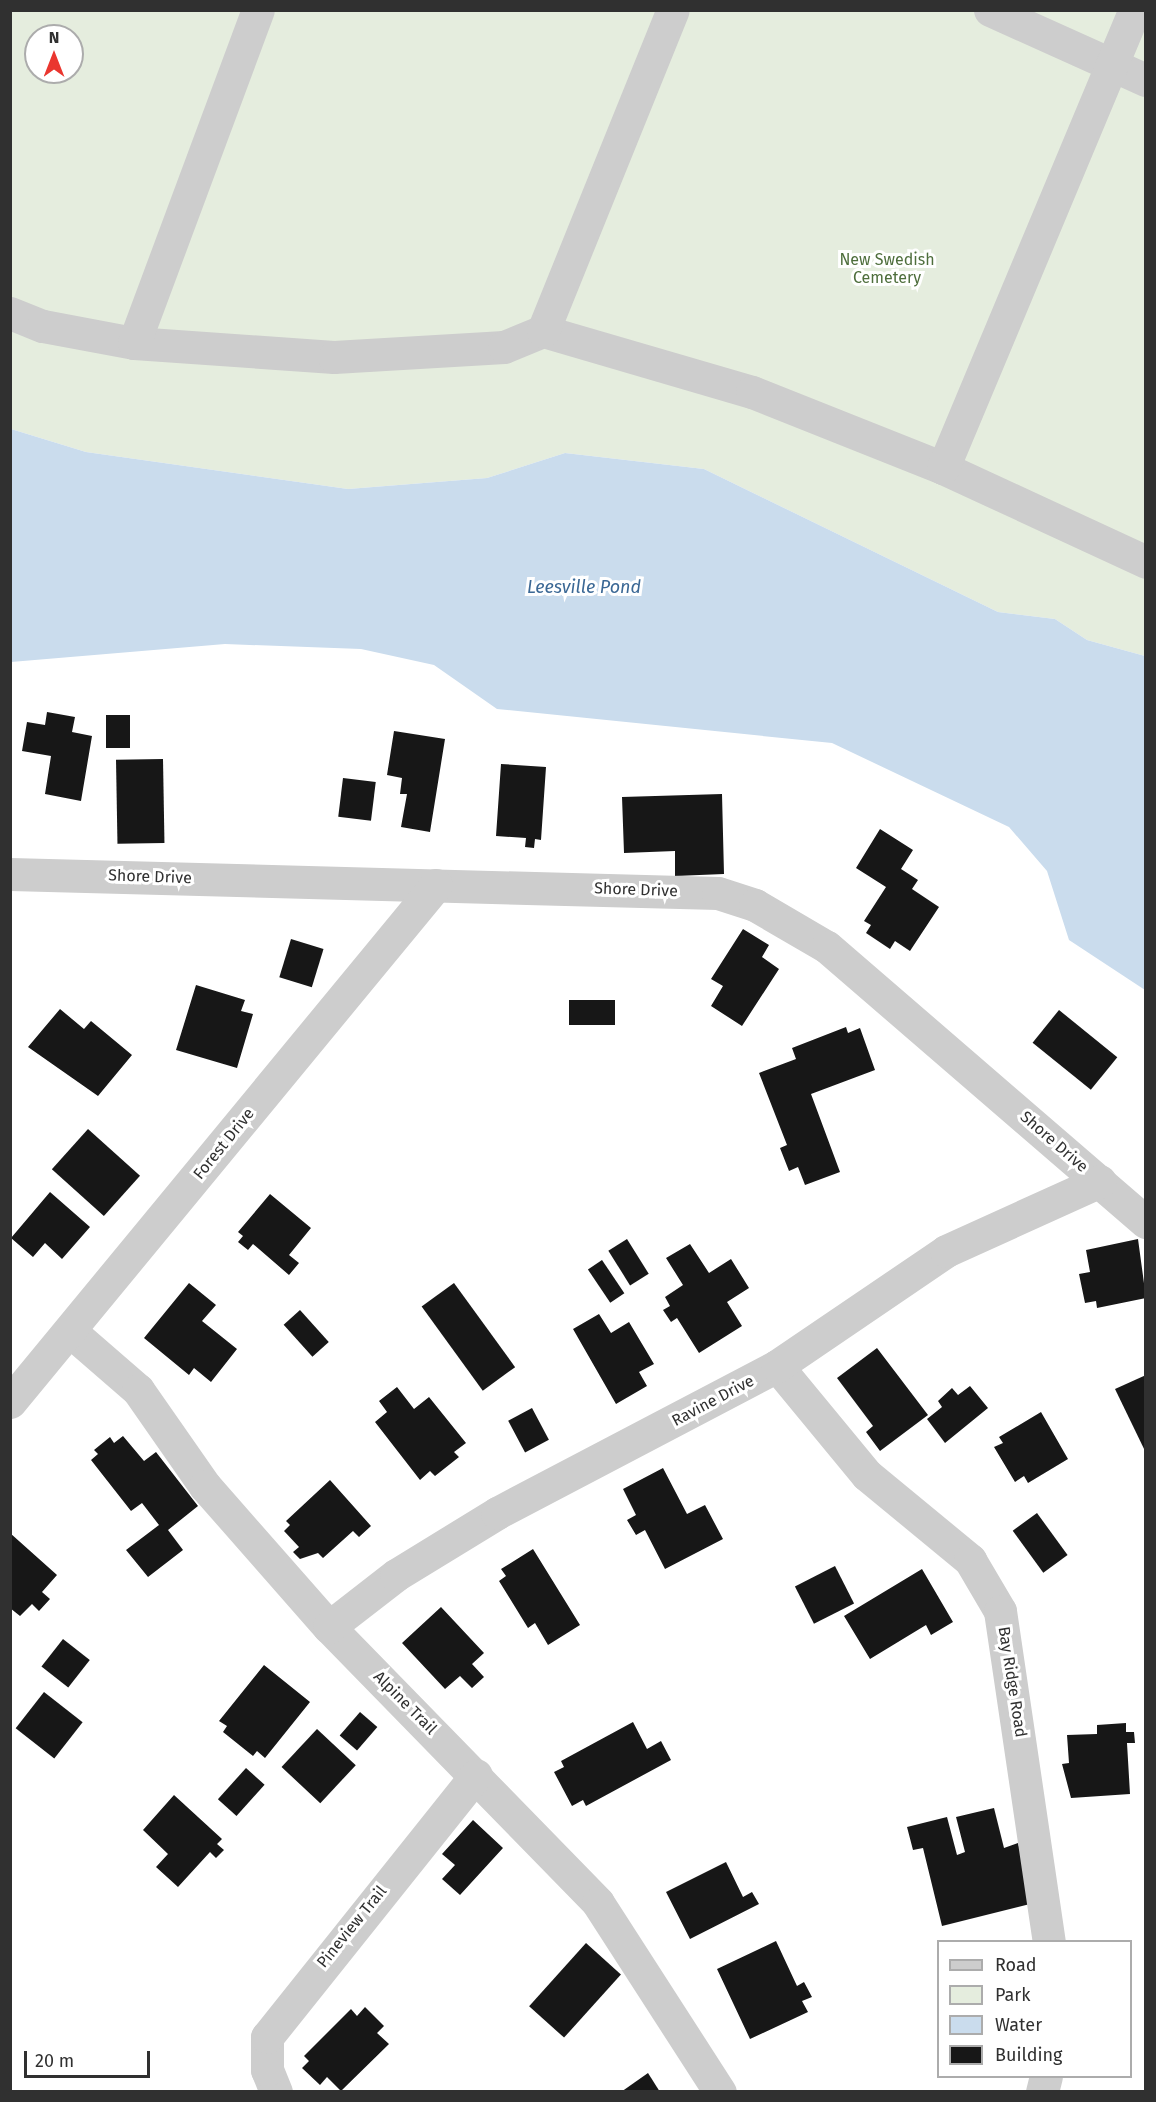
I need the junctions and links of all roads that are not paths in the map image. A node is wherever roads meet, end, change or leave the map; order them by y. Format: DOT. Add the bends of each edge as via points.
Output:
graph roads {
  1 [pos="258,10"];
  2 [pos="673,10"];
  3 [pos="990,10"];
  4 [pos="1135,10"];
  5 [pos="1112,66"];
  6 [pos="1146,80"];
  7 [pos="10,313"];
  8 [pos="543,331"];
  9 [pos="134,343"];
  10 [pos="943,468"];
  11 [pos="1146,562"];
  12 [pos="10,874"];
  13 [pos="436,885"];
  14 [pos="1100,1181"];
  15 [pos="1146,1222"];
  16 [pos="70,1331"];
  17 [pos="777,1366"];
  18 [pos="10,1402"];
  19 [pos="329,1627"];
  20 [pos="476,1775"];
  21 [pos="1049,1940"];
  22 [pos="276,2091"];
  23 [pos="720,2091"];
  1 -- 9 [label="street"];
  2 -- 8 [label="street"];
  3 -- 5 [label="street"];
  4 -- 5 [label="street"];
  5 -- 6 [label="street"];
  5 -- 10 [label="street"];
  7 -- 9 [label="street" via="43,326"];
  8 -- 9 [label="street" via="504,347 334,357"];
  8 -- 10 [label="street" via="752,392"];
  10 -- 11 [label="street"];
  12 -- 13 [label="street, Shore Drive"];
  13 -- 14 [label="street, Shore Drive" via="718,892 755,905 827,947"];
  13 -- 16 [label="street, Forest Drive"];
  14 -- 15 [label="street, Shore Drive"];
  14 -- 17 [label="street, Ravine Drive" via="946,1251"];
  16 -- 18 [label="street, Forest Drive"];
  16 -- 19 [label="street, Alpine Trail" via="138,1390 205,1486"];
  17 -- 19 [label="street, Ravine Drive" via="497,1513 396,1575"];
  17 -- 21 [label="street, Bay Ridge Road" via="867,1475 970,1560 1000,1611"];
  19 -- 20 [label="street, Alpine Trail"];
  20 -- 22 [label="street, Pineview Trail" via="267,2037 267,2070"];
  20 -- 23 [label="street, Alpine Trail" via="598,1903"];
}
